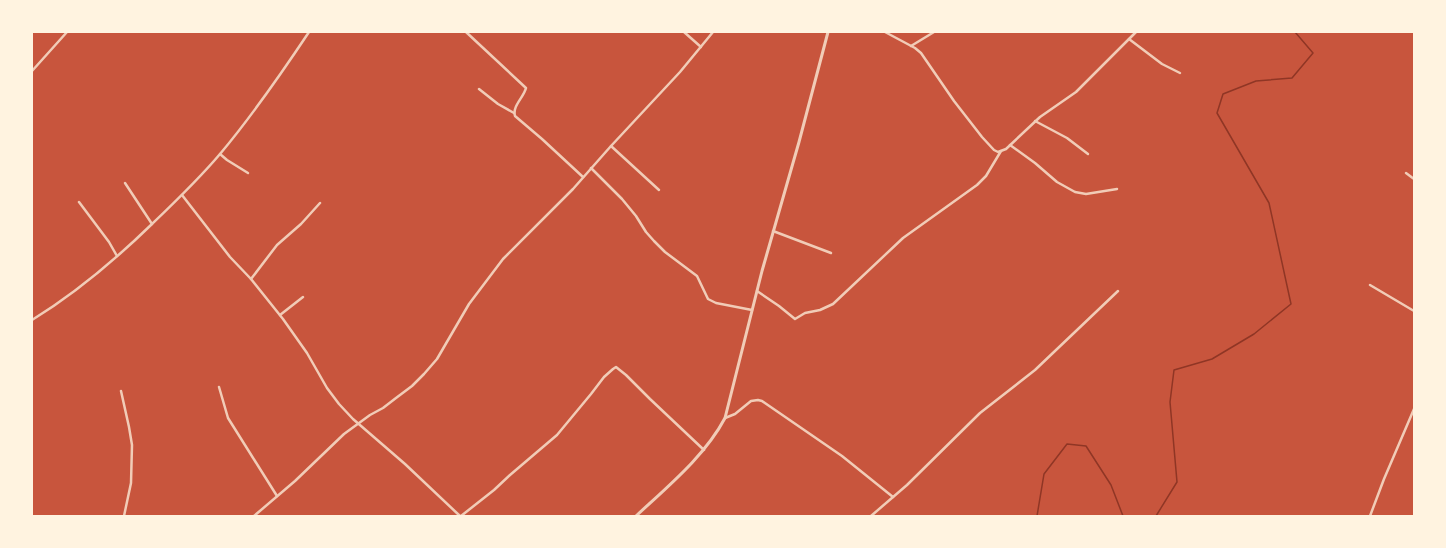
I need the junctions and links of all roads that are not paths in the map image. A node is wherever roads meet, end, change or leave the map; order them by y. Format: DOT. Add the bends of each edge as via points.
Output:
graph roads {
  1 [pos="67,32"];
  2 [pos="309,32"];
  3 [pos="466,32"];
  4 [pos="684,32"];
  5 [pos="713,32"];
  6 [pos="828,32"];
  7 [pos="886,32"];
  8 [pos="934,32"];
  9 [pos="1136,32"];
  10 [pos="1129,39"];
  11 [pos="911,46"];
  12 [pos="701,47"];
  13 [pos="32,71"];
  14 [pos="1180,74"];
  15 [pos="479,89"];
  16 [pos="514,113"];
  17 [pos="1035,121"];
  18 [pos="1010,145"];
  19 [pos="611,146"];
  20 [pos="1001,151"];
  21 [pos="220,154"];
  22 [pos="1088,154"];
  23 [pos="591,168"];
  24 [pos="248,173"];
  25 [pos="1406,173"];
  26 [pos="583,177"];
  27 [pos="1414,179"];
  28 [pos="125,183"];
  29 [pos="659,190"];
  30 [pos="1117,190"];
  31 [pos="182,195"];
  32 [pos="79,202"];
  33 [pos="320,203"];
  34 [pos="152,224"];
  35 [pos="773,231"];
  36 [pos="831,253"];
  37 [pos="117,256"];
  38 [pos="251,279"];
  39 [pos="1370,285"];
  40 [pos="1118,290"];
  41 [pos="757,291"];
  42 [pos="303,297"];
  43 [pos="752,310"];
  44 [pos="1414,310"];
  45 [pos="280,315"];
  46 [pos="32,320"];
  47 [pos="219,387"];
  48 [pos="120,391"];
  49 [pos="1414,409"];
  50 [pos="725,418"];
  51 [pos="358,423"];
  52 [pos="704,450"];
  53 [pos="277,496"];
  54 [pos="893,497"];
  55 [pos="124,516"];
  56 [pos="254,516"];
  57 [pos="461,516"];
  58 [pos="636,516"];
  59 [pos="871,516"];
  60 [pos="1370,516"];
  1 -- 13 [label="street"];
  2 -- 21 [label="street" via="271,88"];
  3 -- 16 [label="street" via="526,88"];
  4 -- 12 [label="street"];
  5 -- 12 [label="street"];
  6 -- 35 [label="street"];
  7 -- 11 [label="street"];
  8 -- 11 [label="street"];
  9 -- 10 [label="street"];
  10 -- 14 [label="street"];
  10 -- 17 [label="street" via="1076,92"];
  11 -- 20 [label="street" via="924,56 982,138 994,150"];
  12 -- 19 [label="street"];
  15 -- 16 [label="street"];
  16 -- 26 [label="street"];
  17 -- 18 [label="street"];
  17 -- 22 [label="street" via="1067,138"];
  18 -- 20 [label="street"];
  18 -- 30 [label="street" via="1057,182 1075,192 1086,194"];
  19 -- 23 [label="street"];
  19 -- 29 [label="street"];
  20 -- 41 [label="street" via="986,176 904,238 833,304 795,319"];
  21 -- 24 [label="street"];
  21 -- 31 [label="street"];
  23 -- 26 [label="street"];
  23 -- 43 [label="street" via="622,199 654,241 696,276 708,299"];
  25 -- 27 [label="street"];
  26 -- 51 [label="street" via="573,190 503,258 470,304 437,359 424,374 396,398"];
  28 -- 34 [label="street"];
  31 -- 34 [label="street"];
  31 -- 38 [label="street" via="230,257"];
  32 -- 37 [label="street"];
  33 -- 38 [label="street" via="277,245"];
  34 -- 37 [label="street"];
  35 -- 36 [label="street"];
  35 -- 41 [label="street"];
  37 -- 46 [label="street" via="79,289"];
  38 -- 45 [label="street"];
  39 -- 44 [label="street"];
  40 -- 54 [label="street" via="1035,370 980,413"];
  41 -- 43 [label="street"];
  42 -- 45 [label="street"];
  43 -- 50 [label="street"];
  45 -- 51 [label="street" via="307,352 333,397"];
  47 -- 53 [label="street" via="230,423"];
  48 -- 55 [label="street" via="132,445 131,483"];
  49 -- 60 [label="street"];
  50 -- 52 [label="street"];
  50 -- 54 [label="street" via="735,414 751,401 762,401 842,456"];
  51 -- 53 [label="street"];
  51 -- 57 [label="street"];
  52 -- 57 [label="street" via="616,368 604,377 557,436"];
  52 -- 58 [label="street"];
  53 -- 56 [label="street"];
  54 -- 59 [label="street"];
}
